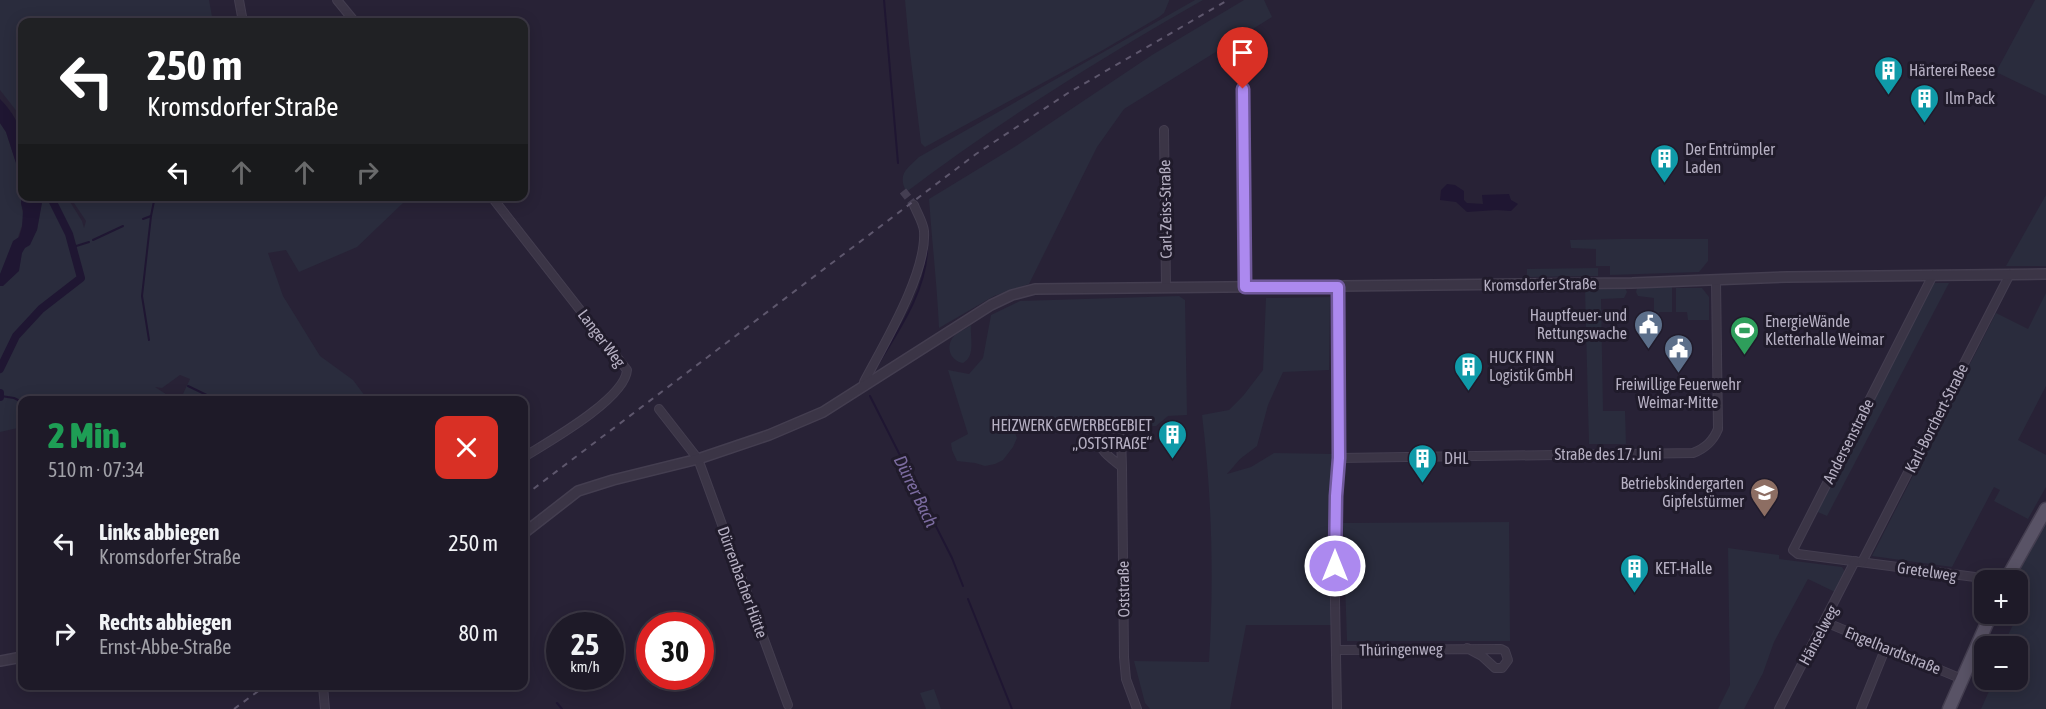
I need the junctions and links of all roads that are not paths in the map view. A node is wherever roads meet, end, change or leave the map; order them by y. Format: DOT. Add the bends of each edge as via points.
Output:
graph roads {
  1 [pos="239,0"];
  2 [pos="337,0"];
  3 [pos="242,18"];
  4 [pos="352,18"];
  5 [pos="1243,89"];
  6 [pos="1164,130"];
  7 [pos="495,201"];
  8 [pos="914,205"];
  9 [pos="2010,274"];
  10 [pos="2046,274"];
  11 [pos="1933,275"];
  12 [pos="1716,280"];
  13 [pos="1166,287"];
  14 [pos="1245,287"];
  15 [pos="1338,287"];
  16 [pos="864,386"];
  17 [pos="659,409"];
  18 [pos="528,454"];
  19 [pos="1339,458"];
  20 [pos="698,459"];
  21 [pos="1122,466"];
  22 [pos="2046,508"];
  23 [pos="528,530"];
  24 [pos="1859,562"];
  25 [pos="2012,570"];
  26 [pos="1974,577"];
  27 [pos="1825,622"];
  28 [pos="1987,624"];
  29 [pos="1886,647"];
  30 [pos="1467,648"];
  31 [pos="1336,650"];
  32 [pos="18,658"];
  33 [pos="0,661"];
  34 [pos="1962,679"];
  35 [pos="323,690"];
  36 [pos="788,705"];
  37 [pos="325,709"];
  38 [pos="1137,709"];
  39 [pos="1337,709"];
  40 [pos="1779,709"];
  41 [pos="1861,709"];
  42 [pos="1949,709"];
  1 -- 3 [label="street"];
  2 -- 4 [label="street"];
  5 -- 14 [label="street"];
  6 -- 13 [label="street, Carl-Zeiss-Straße"];
  7 -- 18 [label="street, Langer Weg" via="627,370 622,386 608,399"];
  8 -- 16 [label="street" via="924,227 918,268"];
  9 -- 10 [label="street, Kromsdorfer Straße"];
  9 -- 11 [label="street, Kromsdorfer Straße"];
  9 -- 24 [label="street, Karl-Borchert-Straße"];
  11 -- 12 [label="street, Kromsdorfer Straße"];
  11 -- 24 [label="street, Andersenstraße" via="1793,550 1798,554"];
  12 -- 15 [label="street, Kromsdorfer Straße"];
  12 -- 19 [label="street, Straße des 17. Juni" via="1718,423 1715,436 1703,449 1693,453"];
  13 -- 14 [label="street, Kromsdorfer Straße"];
  13 -- 16 [label="street, Kromsdorfer Straße" via="1035,290 1012,295"];
  14 -- 15 [label="street, Kromsdorfer Straße"];
  15 -- 19 [label="street"];
  16 -- 20 [label="street" via="823,412"];
  17 -- 20 [label="street, Dürrenbacher Hütte"];
  19 -- 31 [label="street"];
  20 -- 23 [label="street" via="578,491"];
  20 -- 36 [label="street, Dürrenbacher Hütte"];
  21 -- 38 [label="street, Oststraße" via="1124,657 1126,680"];
  22 -- 25 [label="main road"];
  24 -- 26 [label="street, Gretelweg"];
  24 -- 27 [label="street, Hänselweg"];
  27 -- 29 [label="street, Engelhardtstraße"];
  27 -- 40 [label="street, Hänselweg"];
  28 -- 34 [label="main road"];
  29 -- 34 [label="street, Engelhardtstraße"];
  29 -- 41 [label="street"];
  30 -- 30 [label="street, Thüringenweg" via="1495,668 1502,668 1508,660 1501,648"];
  30 -- 31 [label="street, Thüringenweg"];
  31 -- 39 [label="street"];
  32 -- 33 [label="street"];
  34 -- 42 [label="main road"];
  35 -- 37 [label="street"];
}
